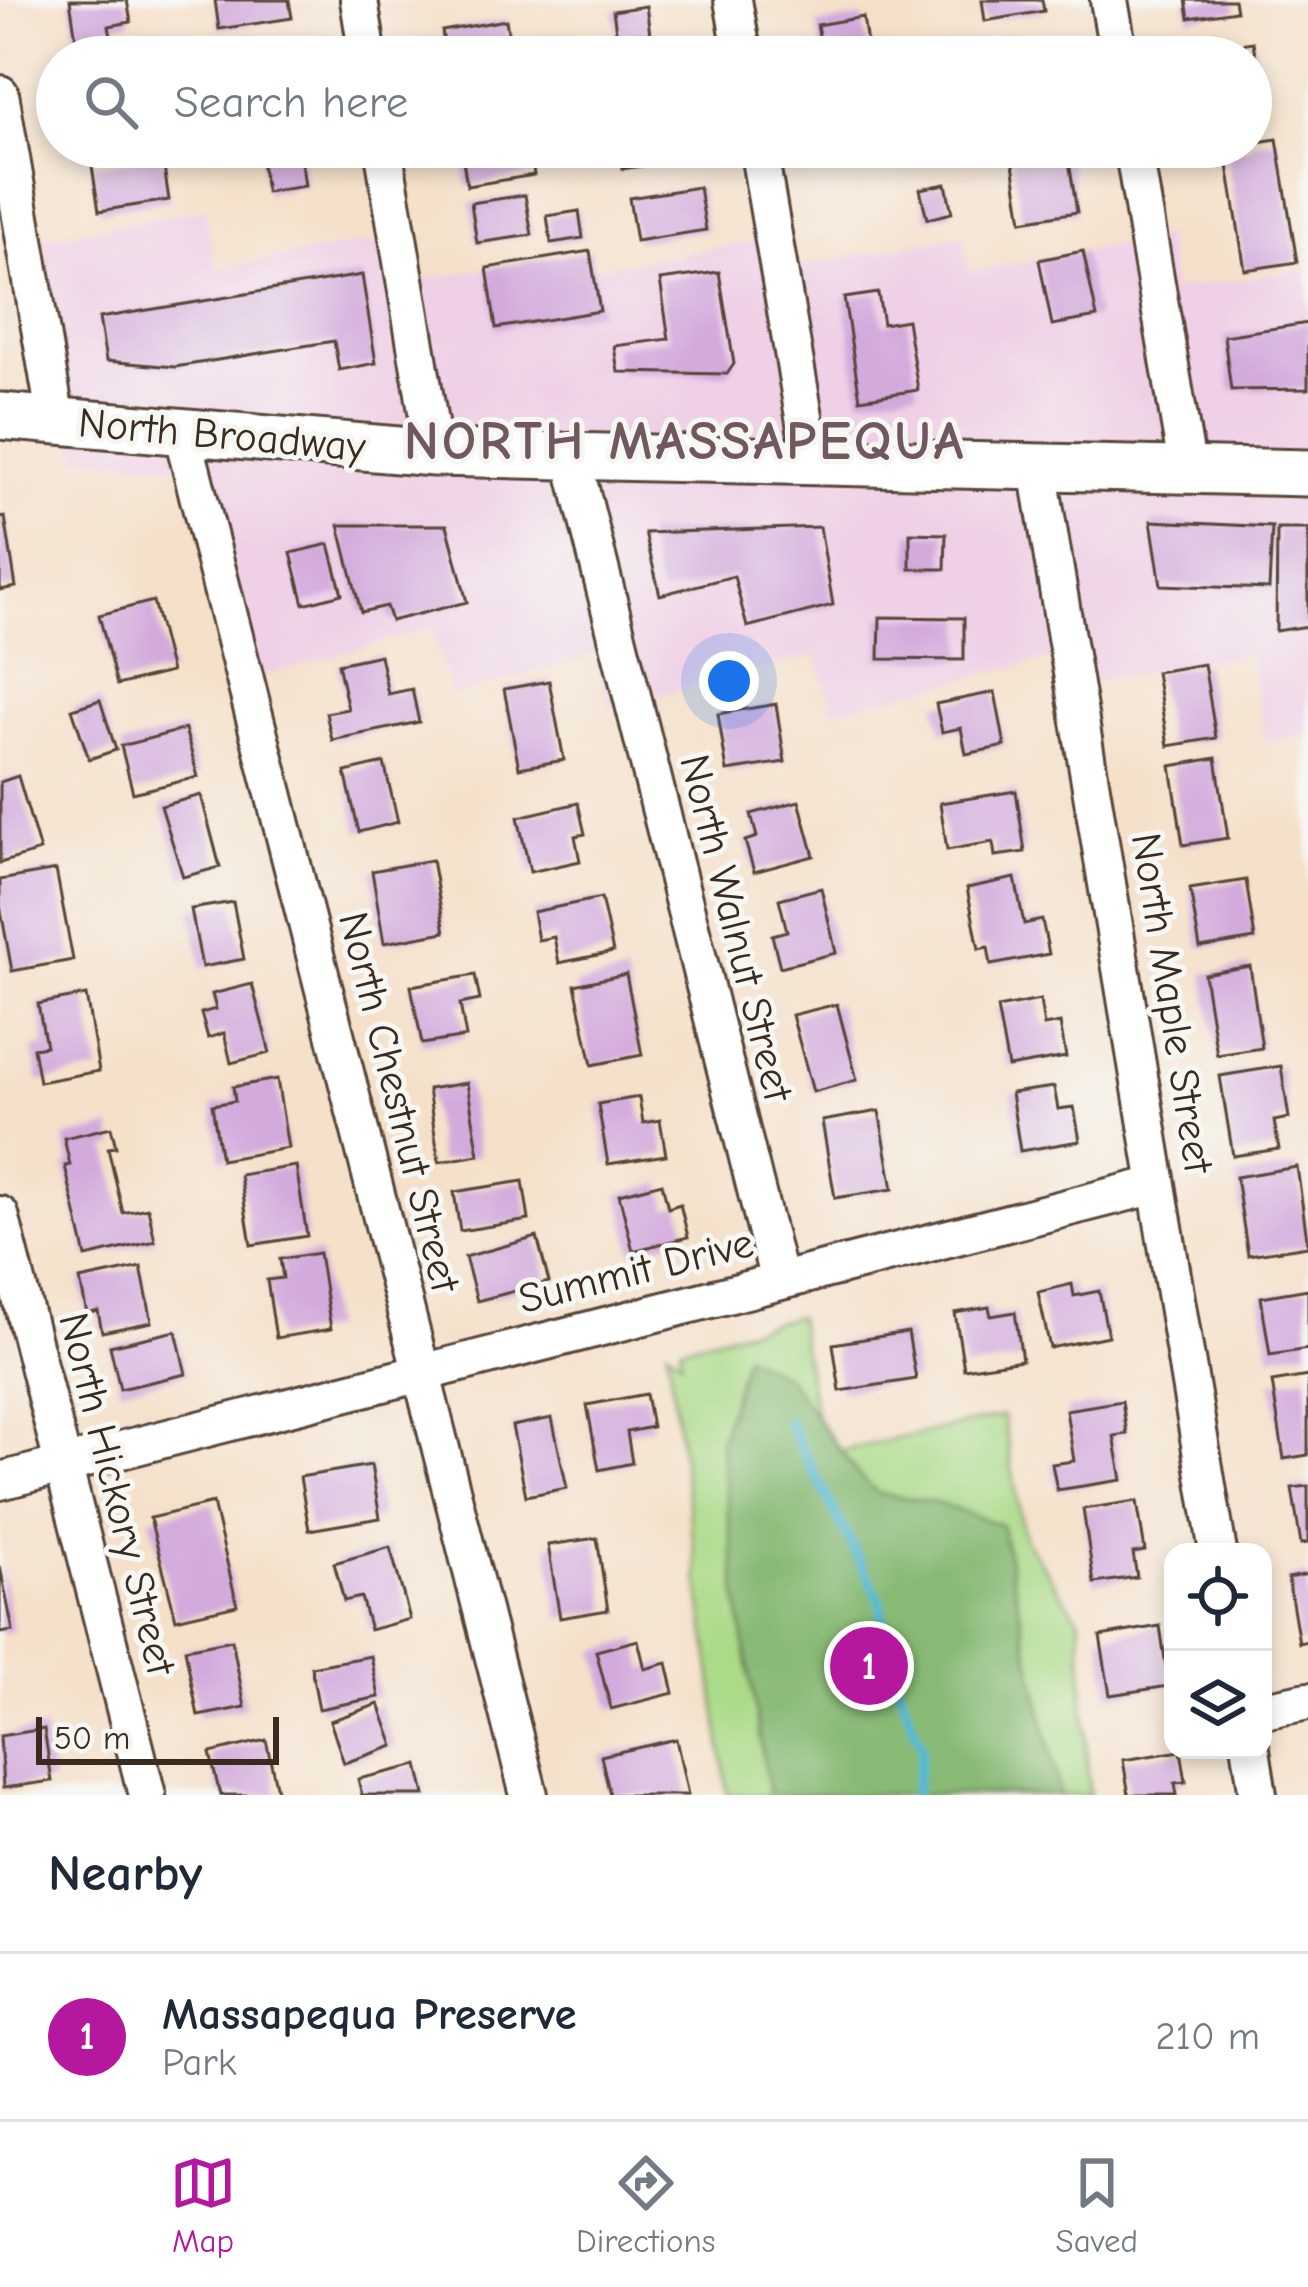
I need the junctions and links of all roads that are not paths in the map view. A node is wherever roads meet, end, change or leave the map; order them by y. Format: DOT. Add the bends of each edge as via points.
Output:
graph roads {
  1 [pos="359,0"];
  2 [pos="733,0"];
  3 [pos="1109,0"];
  4 [pos="365,36"];
  5 [pos="739,36"];
  6 [pos="1115,36"];
  7 [pos="0,94"];
  8 [pos="386,168"];
  9 [pos="762,168"];
  10 [pos="1137,168"];
  11 [pos="0,416"];
  12 [pos="56,421"];
  13 [pos="182,432"];
  14 [pos="434,454"];
  15 [pos="572,457"];
  16 [pos="812,463"];
  17 [pos="1038,468"];
  18 [pos="1188,472"];
  19 [pos="1308,473"];
  20 [pos="1156,1185"];
  21 [pos="0,1215"];
  22 [pos="779,1281"];
  23 [pos="422,1373"];
  24 [pos="63,1465"];
  25 [pos="0,1481"];
  26 [pos="1216,1543"];
  27 [pos="1308,1701"];
  28 [pos="1272,1708"];
  29 [pos="1252,1759"];
  30 [pos="147,1795"];
  31 [pos="529,1795"];
  32 [pos="1258,1795"];
  1 -- 4 [label="street"];
  2 -- 5 [label="street"];
  3 -- 6 [label="street"];
  7 -- 12 [label="street"];
  8 -- 14 [label="street"];
  9 -- 16 [label="street"];
  10 -- 18 [label="street"];
  11 -- 12 [label="main road, North Broadway"];
  12 -- 13 [label="main road, North Broadway"];
  13 -- 14 [label="main road, North Broadway"];
  13 -- 23 [label="street, North Chestnut Street"];
  14 -- 15 [label="main road, North Broadway"];
  15 -- 16 [label="main road, North Broadway"];
  15 -- 22 [label="street, North Walnut Street"];
  16 -- 17 [label="main road, North Broadway"];
  17 -- 18 [label="main road, North Broadway"];
  17 -- 20 [label="street, North Maple Street"];
  18 -- 19 [label="main road, North Broadway"];
  20 -- 22 [label="street, Summit Drive"];
  20 -- 26 [label="street, North Maple Street"];
  21 -- 24 [label="street, North Hickory Street"];
  22 -- 23 [label="street, Summit Drive"];
  23 -- 24 [label="street, Summit Drive"];
  23 -- 31 [label="street, North Chestnut Street"];
  24 -- 25 [label="street, Summit Drive"];
  24 -- 30 [label="street, North Hickory Street"];
  27 -- 28 [label="street"];
  29 -- 32 [label="street"];
}
